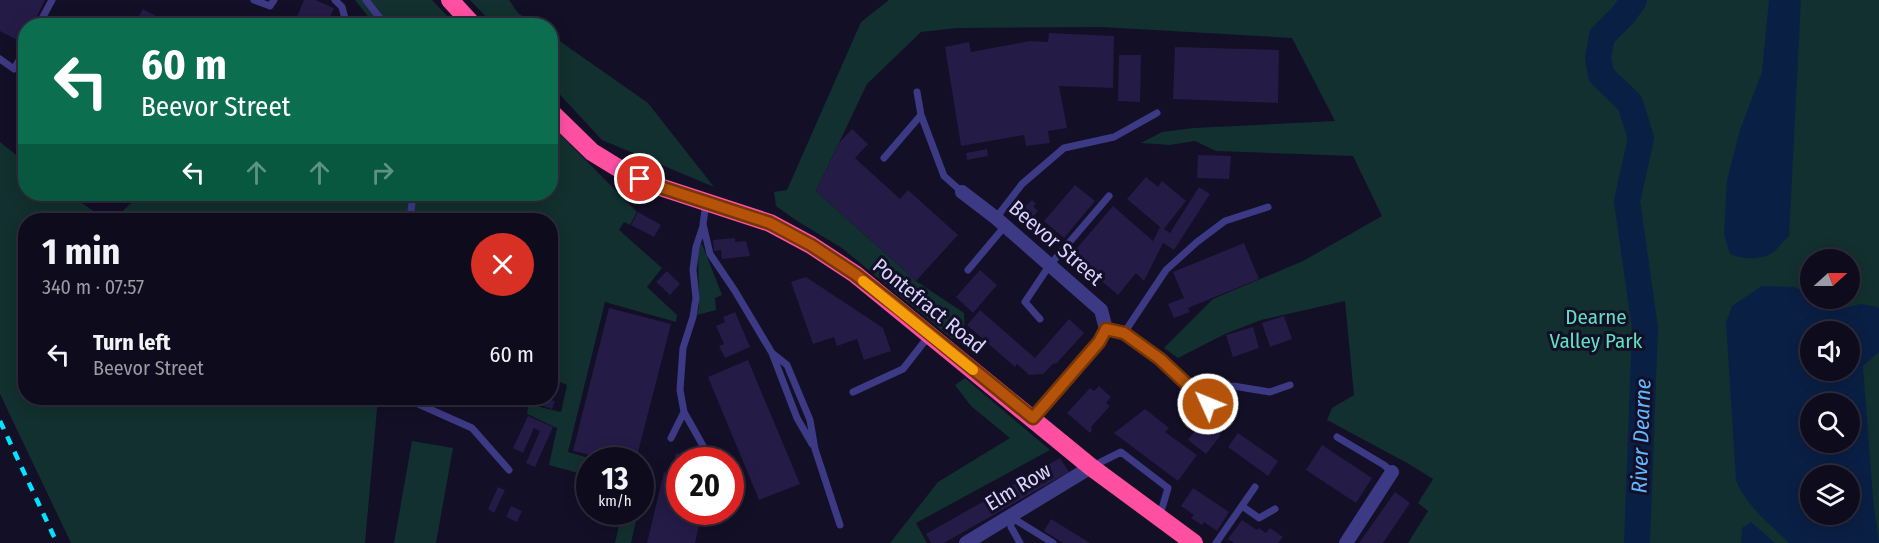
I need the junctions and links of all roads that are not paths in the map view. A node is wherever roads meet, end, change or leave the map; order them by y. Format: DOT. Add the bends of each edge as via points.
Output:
graph roads {
  1 [pos="52,0"];
  2 [pos="254,0"];
  3 [pos="274,0"];
  4 [pos="335,0"];
  5 [pos="366,0"];
  6 [pos="450,0"];
  7 [pos="42,18"];
  8 [pos="345,18"];
  9 [pos="380,18"];
  10 [pos="467,18"];
  11 [pos="0,59"];
  12 [pos="18,62"];
  13 [pos="918,92"];
  14 [pos="1157,113"];
  15 [pos="921,115"];
  16 [pos="558,119"];
  17 [pos="884,158"];
  18 [pos="962,192"];
  19 [pos="1108,196"];
  20 [pos="706,203"];
  21 [pos="1268,207"];
  22 [pos="1001,222"];
  23 [pos="703,224"];
  24 [pos="1049,266"];
  25 [pos="968,270"];
  26 [pos="1040,319"];
  27 [pos="1106,329"];
  28 [pos="1124,333"];
  29 [pos="930,335"];
  30 [pos="772,353"];
  31 [pos="1290,385"];
  32 [pos="853,392"];
  33 [pos="420,405"];
  34 [pos="684,412"];
  35 [pos="1033,418"];
  36 [pos="1337,437"];
  37 [pos="671,438"];
  38 [pos="704,447"];
  39 [pos="815,449"];
  40 [pos="1091,467"];
  41 [pos="509,470"];
  42 [pos="1392,472"];
  43 [pos="1255,487"];
  44 [pos="1242,506"];
  45 [pos="1275,509"];
  46 [pos="1011,517"];
  47 [pos="1159,517"];
  48 [pos="840,525"];
  49 [pos="966,543"];
  50 [pos="1020,543"];
  51 [pos="1053,543"];
  52 [pos="1194,543"];
  53 [pos="1216,543"];
  54 [pos="1346,543"];
  1 -- 7 [label="lane"];
  2 -- 3 [label="lane" via="270,6"];
  4 -- 8 [label="lane"];
  5 -- 9 [label="lane"];
  6 -- 10 [label="highway"];
  11 -- 12 [label="lane" via="14,69"];
  13 -- 15 [label="lane"];
  14 -- 22 [label="lane" via="1114,137 1064,148 1022,184"];
  15 -- 17 [label="lane"];
  15 -- 18 [label="lane" via="944,176"];
  16 -- 20 [label="highway, Pontefract Road" via="607,162 657,186"];
  18 -- 22 [label="street, Beevor Street"];
  19 -- 24 [label="lane"];
  20 -- 23 [label="lane"];
  20 -- 29 [label="highway, Pontefract Road" via="770,223 811,245 855,274"];
  21 -- 28 [label="lane" via="1225,221 1197,242 1166,270"];
  22 -- 24 [label="street, Beevor Street"];
  22 -- 25 [label="lane"];
  23 -- 30 [label="lane" via="710,254"];
  23 -- 34 [label="lane" via="693,270 696,298 683,348 680,390"];
  24 -- 26 [label="lane" via="1025,302"];
  24 -- 27 [label="street, Beevor Street" via="1101,310"];
  27 -- 28 [label="lane"];
  27 -- 35 [label="street"];
  28 -- 31 [label="lane" via="1163,361 1208,404 1233,386 1270,392"];
  29 -- 32 [label="lane" via="903,369"];
  29 -- 35 [label="highway, Pontefract Road"];
  30 -- 39 [label="lane" via="797,418"];
  30 -- 39 [label="lane" via="787,365 810,420"];
  33 -- 41 [label="lane" via="472,428"];
  34 -- 37 [label="lane"];
  34 -- 38 [label="lane"];
  35 -- 40 [label="highway, Pontefract Road"];
  36 -- 42 [label="lane"];
  39 -- 48 [label="lane"];
  40 -- 46 [label="street, Elm Row"];
  40 -- 47 [label="highway, Pontefract Road"];
  40 -- 47 [label="lane" via="1121,452 1168,488"];
  42 -- 54 [label="street"];
  43 -- 44 [label="lane"];
  44 -- 45 [label="lane" via="1259,518"];
  44 -- 53 [label="lane"];
  46 -- 49 [label="street, Elm Row"];
  46 -- 50 [label="lane" via="1011,527"];
  46 -- 51 [label="lane"];
  47 -- 52 [label="highway, Pontefract Road"];
}
